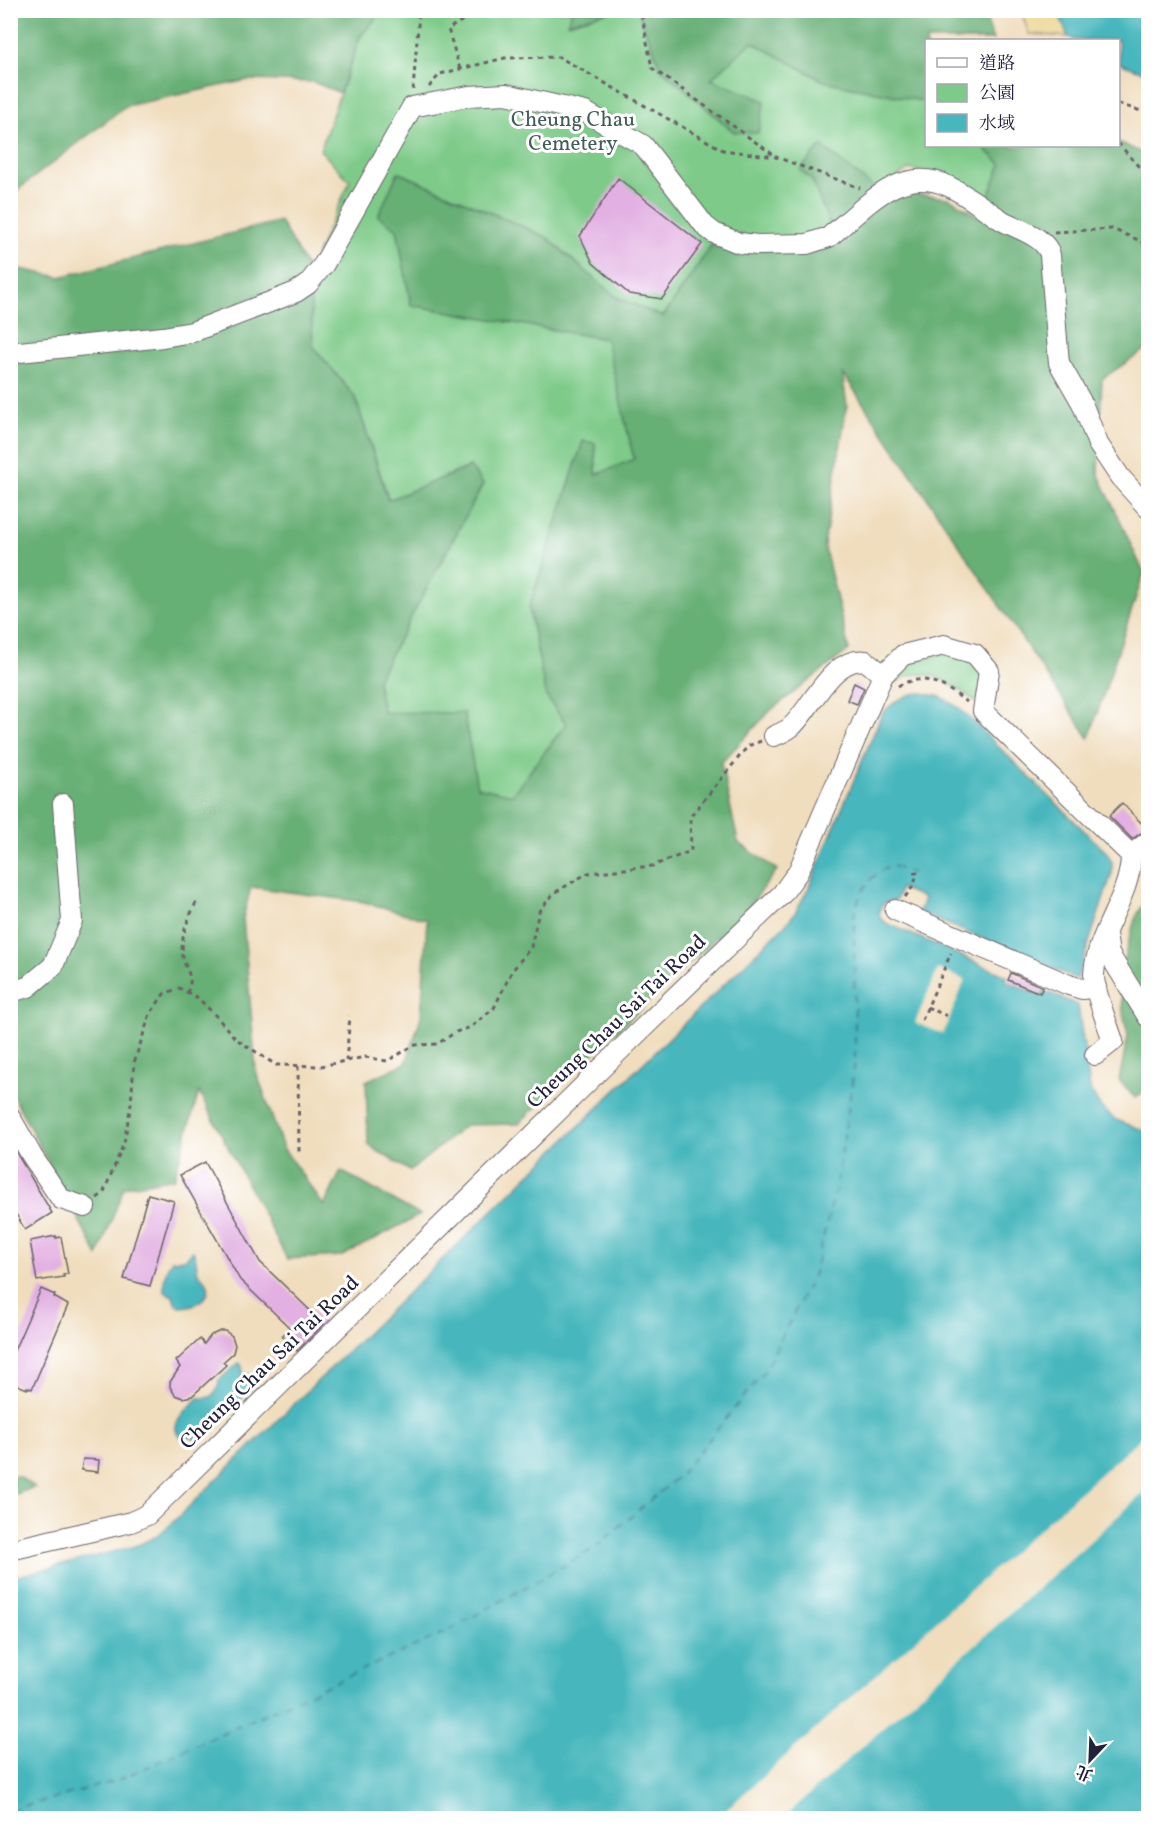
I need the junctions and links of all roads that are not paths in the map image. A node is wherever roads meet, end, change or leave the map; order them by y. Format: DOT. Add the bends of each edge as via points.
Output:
graph roads {
  1 [pos="10,353"];
  2 [pos="1149,508"];
  3 [pos="890,680"];
  4 [pos="774,736"];
  5 [pos="63,804"];
  6 [pos="1149,842"];
  7 [pos="1131,855"];
  8 [pos="895,910"];
  9 [pos="1106,928"];
  10 [pos="1096,987"];
  11 [pos="10,992"];
  12 [pos="1147,1009"];
  13 [pos="1095,1055"];
  14 [pos="10,1117"];
  15 [pos="85,1207"];
  16 [pos="10,1550"];
  1 -- 2 [label="street" via="192,332 300,289 324,264 412,107 469,96 506,94 585,112 643,145 705,226 748,245 818,242 878,195 912,180 938,182 953,188 1046,245 1059,363 1082,403 1098,444 1120,477"];
  3 -- 4 [label="street" via="866,661 856,660 826,681 790,728"];
  3 -- 7 [label="street, Cheung Chau Sai Tai Road" via="903,655 944,645 975,654 989,671 982,711"];
  3 -- 16 [label="street, Cheung Chau Sai Tai Road" via="798,872 782,894 147,1515"];
  5 -- 11 [label="street" via="72,921 52,966 28,987"];
  6 -- 7 [label="street"];
  7 -- 9 [label="street" via="1130,877"];
  8 -- 10 [label="street" via="1069,985 1082,989"];
  9 -- 10 [label="street" via="1094,972"];
  9 -- 12 [label="street" via="1109,954"];
  10 -- 13 [label="street" via="1113,1041"];
  14 -- 15 [label="street" via="61,1199"];
}
